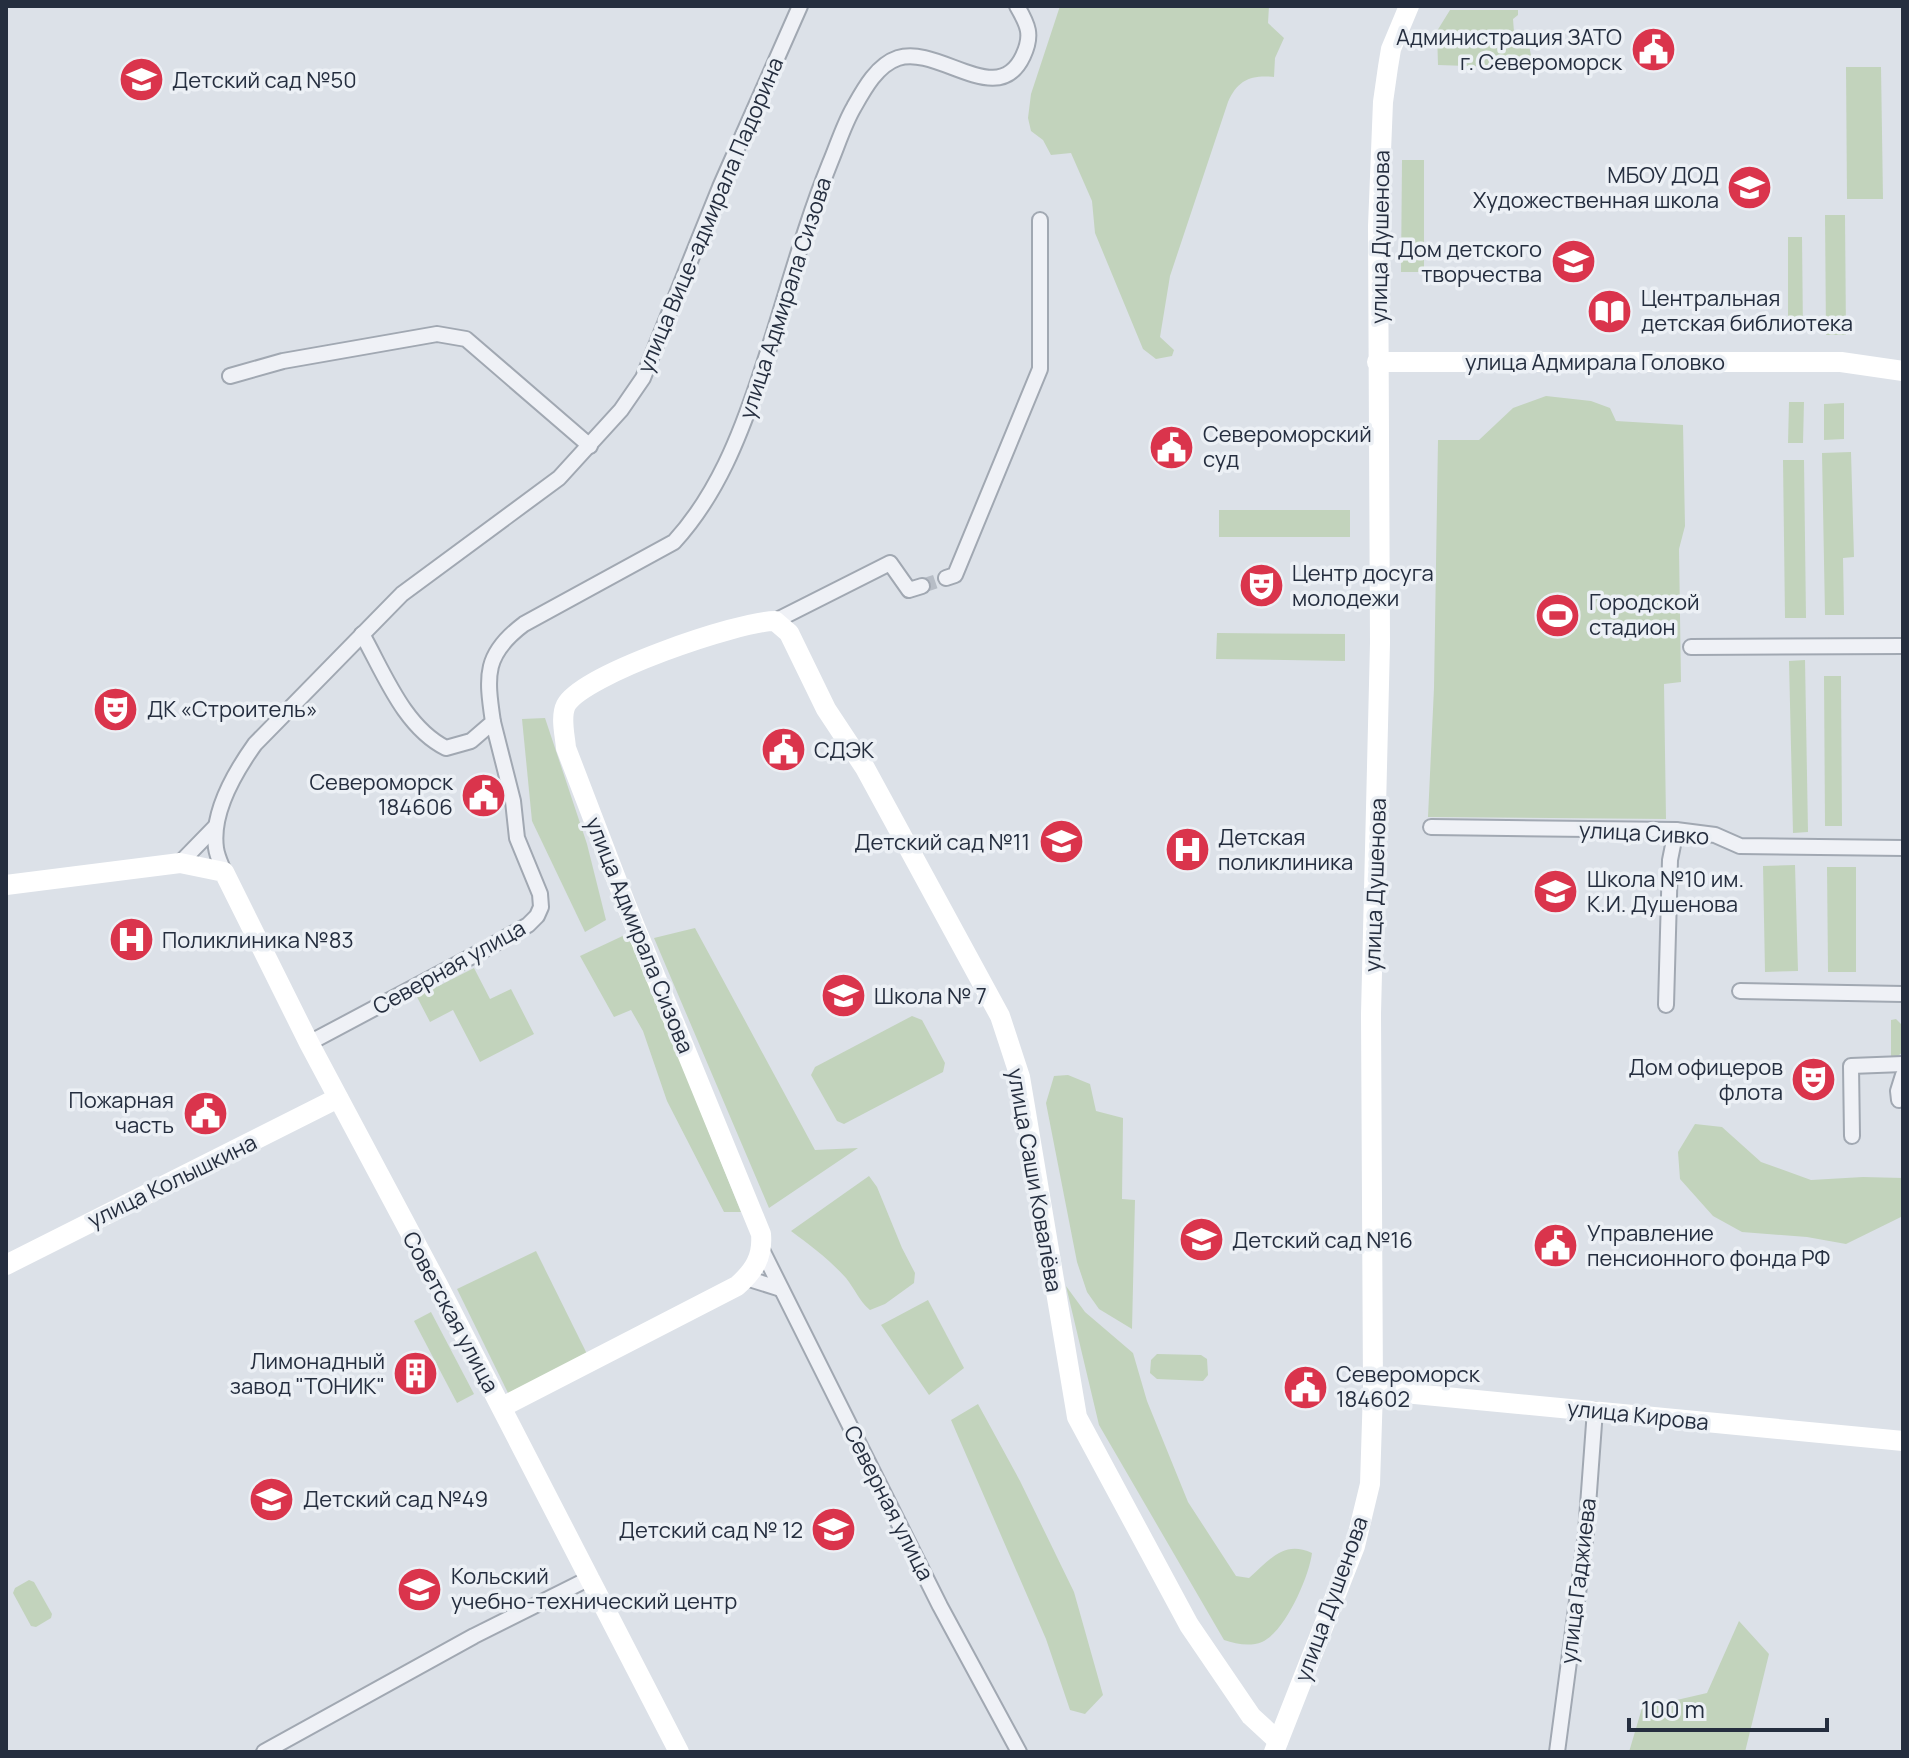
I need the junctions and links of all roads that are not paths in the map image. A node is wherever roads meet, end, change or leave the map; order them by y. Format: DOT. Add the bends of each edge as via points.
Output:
graph roads {
  1 [pos="800,6"];
  2 [pos="1017,6"];
  3 [pos="1409,6"];
  4 [pos="1040,220"];
  5 [pos="1377,362"];
  6 [pos="1903,371"];
  7 [pos="230,376"];
  8 [pos="590,446"];
  9 [pos="946,578"];
  10 [pos="922,586"];
  11 [pos="775,621"];
  12 [pos="362,634"];
  13 [pos="1903,646"];
  14 [pos="1691,647"];
  15 [pos="493,722"];
  16 [pos="216,826"];
  17 [pos="1431,827"];
  18 [pos="1676,830"];
  19 [pos="1903,848"];
  20 [pos="180,863"];
  21 [pos="224,872"];
  22 [pos="6,885"];
  23 [pos="1740,991"];
  24 [pos="1903,994"];
  25 [pos="1666,1005"];
  26 [pos="309,1043"];
  27 [pos="1903,1064"];
  28 [pos="1903,1075"];
  29 [pos="338,1098"];
  30 [pos="1899,1100"];
  31 [pos="1852,1136"];
  32 [pos="763,1252"];
  33 [pos="6,1265"];
  34 [pos="746,1278"];
  35 [pos="781,1289"];
  36 [pos="1373,1390"];
  37 [pos="502,1407"];
  38 [pos="1595,1410"];
  39 [pos="1903,1441"];
  40 [pos="590,1578"];
  41 [pos="1276,1747"];
  42 [pos="264,1752"];
  43 [pos="679,1752"];
  44 [pos="1019,1752"];
  45 [pos="1557,1752"];
  1 -- 8 [label="street, улица Вице-адмирала Падорина" via="643,378"];
  2 -- 15 [label="street, улица Адмирала Сизова" via="1030,29 1030,42 1019,65 1002,77 983,79 926,56 897,58 865,86 811,210 745,419 717,481 674,542 509,635 490,670"];
  3 -- 5 [label="street, улица Душенова" via="1391,49 1383,102"];
  4 -- 9 [label="street" via="1040,369 955,575"];
  5 -- 6 [label="street, улица Адмирала Головко" via="1841,362"];
  5 -- 36 [label="street, улица Душенова"];
  7 -- 8 [label="street" via="283,361 437,334 466,339"];
  8 -- 12 [label="street, улица Вице-адмирала Падорина" via="559,478 402,594"];
  10 -- 11 [label="street, улица Адмирала Сизова" via="909,590 890,563"];
  11 -- 32 [label="street, улица Адмирала Сизова" via="746,625 611,673 582,687 566,705 563,720 566,748 761,1234"];
  11 -- 41 [label="street, улица Саши Ковалёва" via="789,633 826,709 865,768 1000,1016 1022,1088 1077,1417 1189,1625"];
  12 -- 15 [label="street" via="402,705 437,743 446,748 471,741"];
  12 -- 16 [label="street, улица Вице-адмирала Падорина" via="255,744 241,763"];
  13 -- 14 [label="street"];
  15 -- 26 [label="street, Северная улица" via="517,838 540,894 537,916"];
  16 -- 20 [label="street, улица Вице-адмирала Падорина"];
  16 -- 21 [label="street, улица Вице-адмирала Падорина"];
  17 -- 18 [label="street, улица Сивко"];
  18 -- 19 [label="street, улица Сивко" via="1715,835 1740,846"];
  18 -- 25 [label="street" via="1670,860"];
  20 -- 21 [label="street"];
  20 -- 22 [label="street"];
  21 -- 26 [label="street, Советская улица"];
  23 -- 24 [label="street"];
  26 -- 29 [label="street, Советская улица"];
  27 -- 31 [label="street" via="1851,1066"];
  28 -- 30 [label="street"];
  29 -- 33 [label="street, улица Колышкина"];
  29 -- 37 [label="street, Советская улица"];
  32 -- 34 [label="street"];
  32 -- 35 [label="street, Северная улица"];
  34 -- 35 [label="street"];
  34 -- 37 [label="street"];
  35 -- 44 [label="street, Северная улица"];
  36 -- 38 [label="street, улица Кирова"];
  36 -- 41 [label="street, улица Душенова" via="1370,1484 1355,1546"];
  37 -- 40 [label="street, Советская улица"];
  38 -- 39 [label="street, улица Кирова"];
  38 -- 45 [label="street, улица Гаджиева" via="1586,1533"];
  40 -- 42 [label="street"];
  40 -- 43 [label="street, Советская улица"];
}
